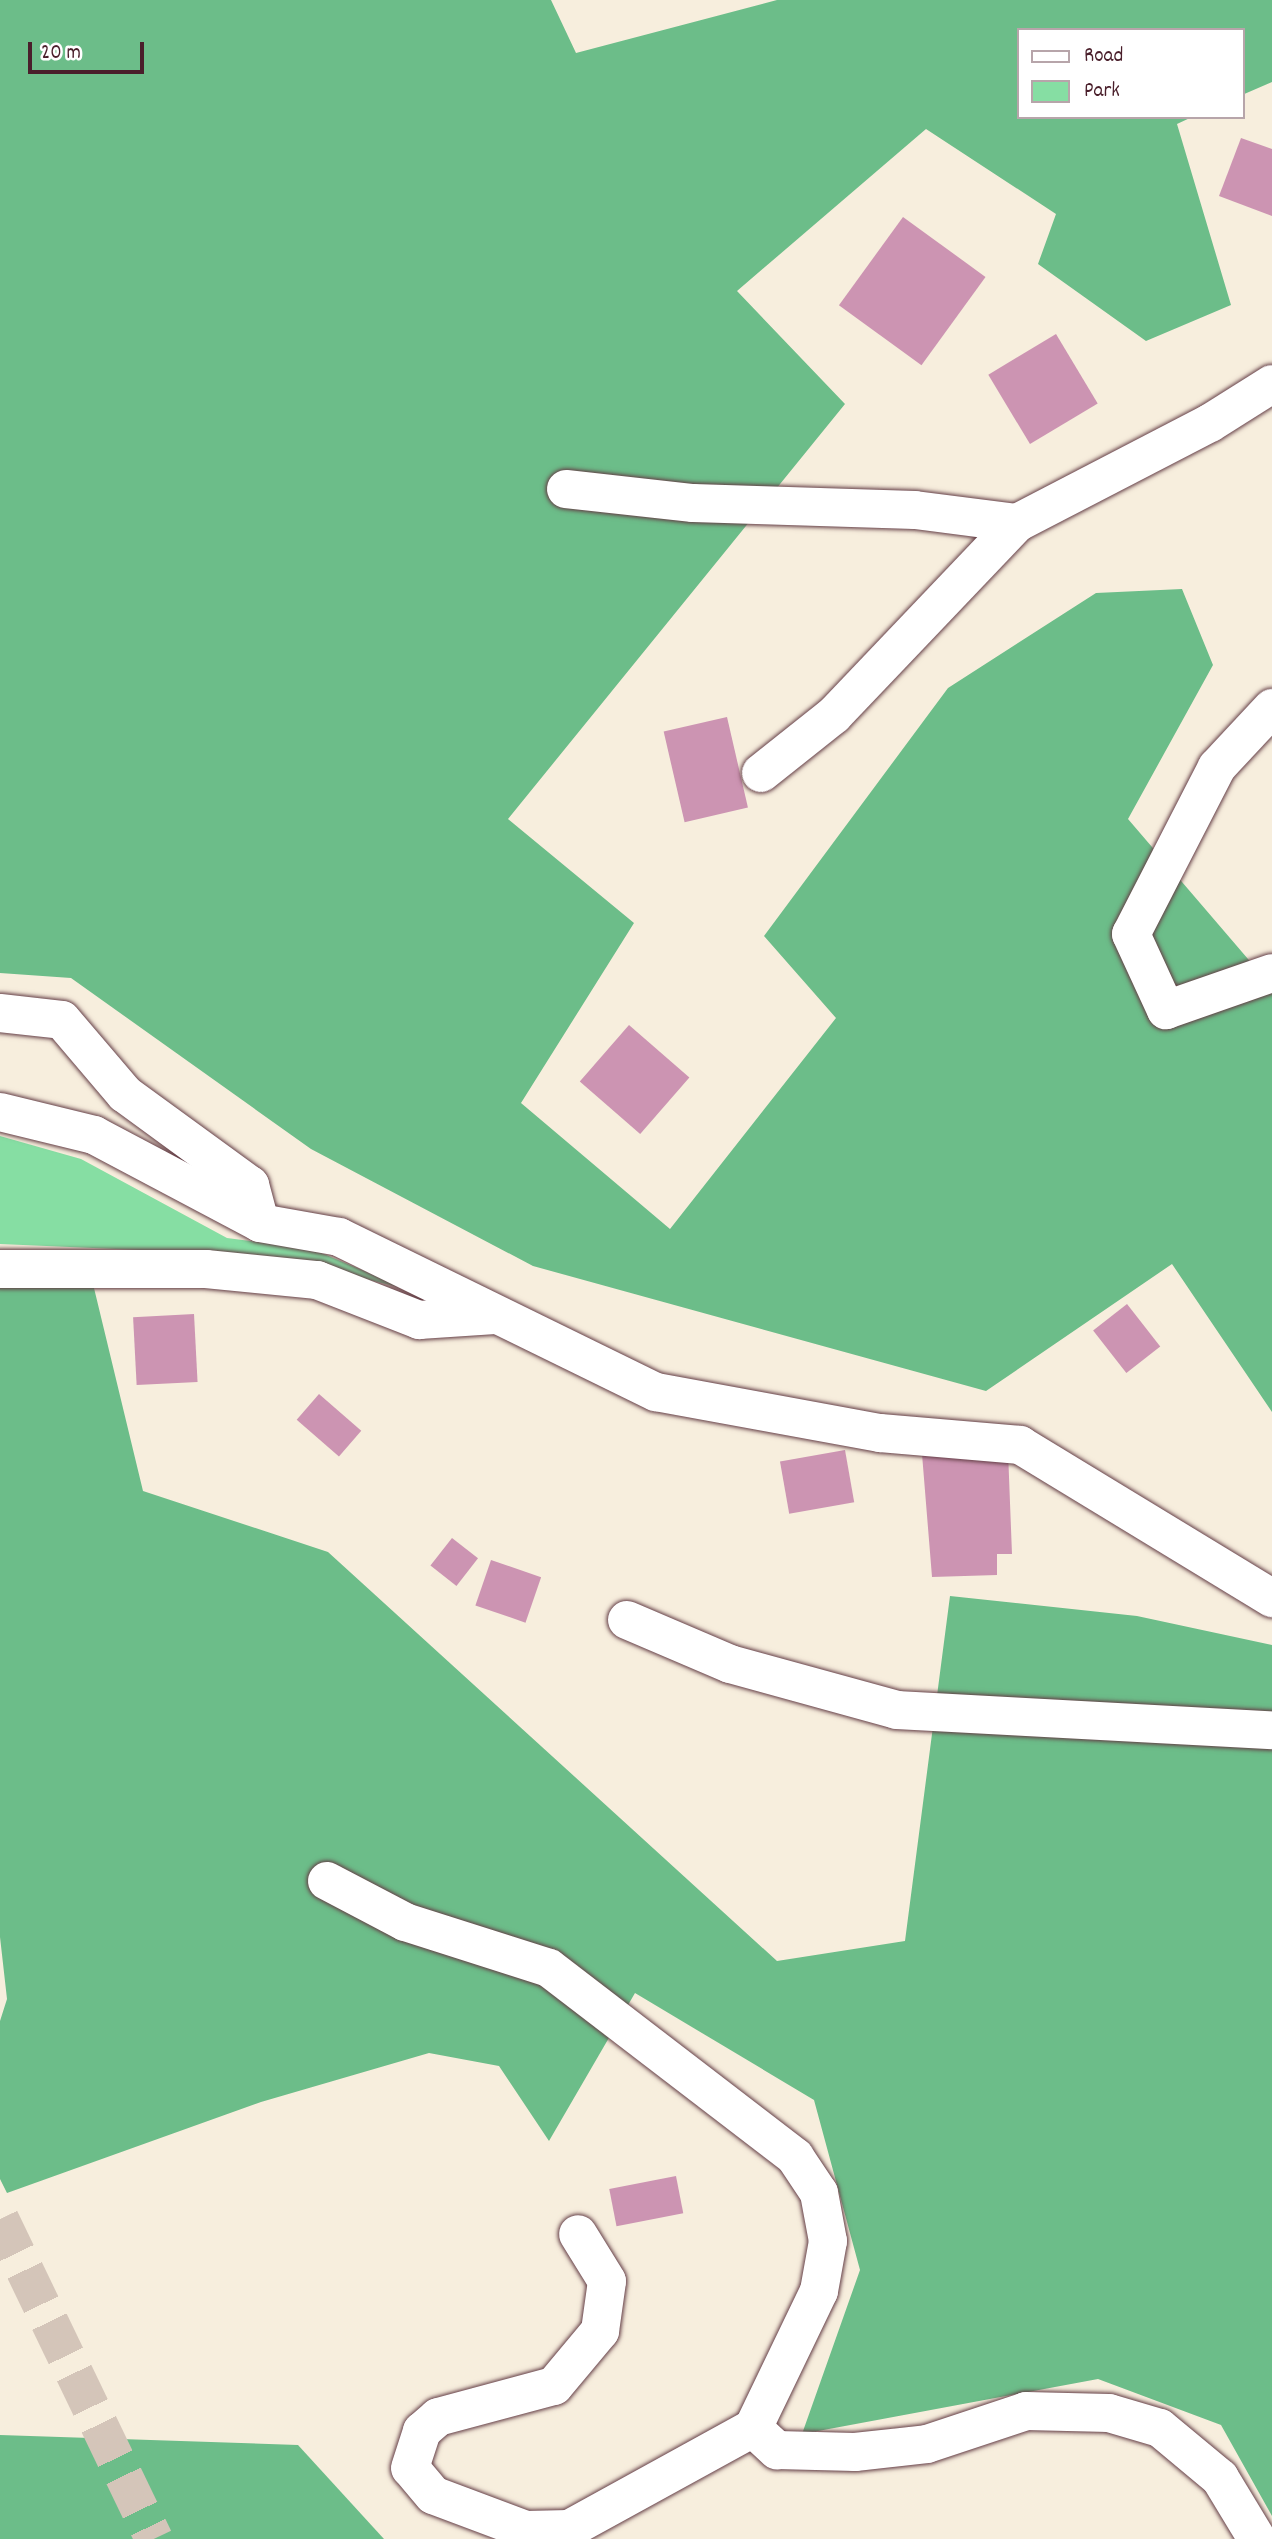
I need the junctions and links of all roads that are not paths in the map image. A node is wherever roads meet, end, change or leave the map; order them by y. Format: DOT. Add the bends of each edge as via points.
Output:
graph roads {
  1 [pos="1272,384"];
  2 [pos="566,489"];
  3 [pos="1017,523"];
  4 [pos="1272,708"];
  5 [pos="761,773"];
  6 [pos="1272,974"];
  7 [pos="0,1013"];
  8 [pos="0,1112"];
  9 [pos="260,1223"];
  10 [pos="0,1269"];
  11 [pos="497,1314"];
  12 [pos="1272,1598"];
  13 [pos="626,1620"];
  14 [pos="1272,1730"];
  15 [pos="327,1881"];
  16 [pos="578,2234"];
  17 [pos="753,2428"];
  18 [pos="1257,2539"];
  1 -- 3 [label="street" via="1210,424"];
  2 -- 3 [label="street" via="693,503 915,510"];
  3 -- 5 [label="street" via="834,715"];
  4 -- 6 [label="street" via="1217,767 1131,934 1166,1010"];
  7 -- 9 [label="street" via="62,1020 124,1094 250,1185"];
  8 -- 9 [label="street" via="94,1135"];
  9 -- 11 [label="street" via="339,1237"];
  10 -- 11 [label="street" via="206,1269 317,1280 419,1320"];
  11 -- 12 [label="street" via="656,1392 880,1433 1020,1445"];
  13 -- 14 [label="street" via="730,1664 897,1710"];
  15 -- 17 [label="street" via="405,1923 549,1968 794,2157 819,2193 828,2241 819,2291"];
  16 -- 17 [label="street" via="607,2281 600,2330 555,2386 438,2417 422,2431 410,2468 433,2495 526,2530 569,2529"];
  17 -- 18 [label="street" via="777,2450 855,2452 927,2444 1026,2411 1109,2413 1160,2428 1220,2478"];
}
